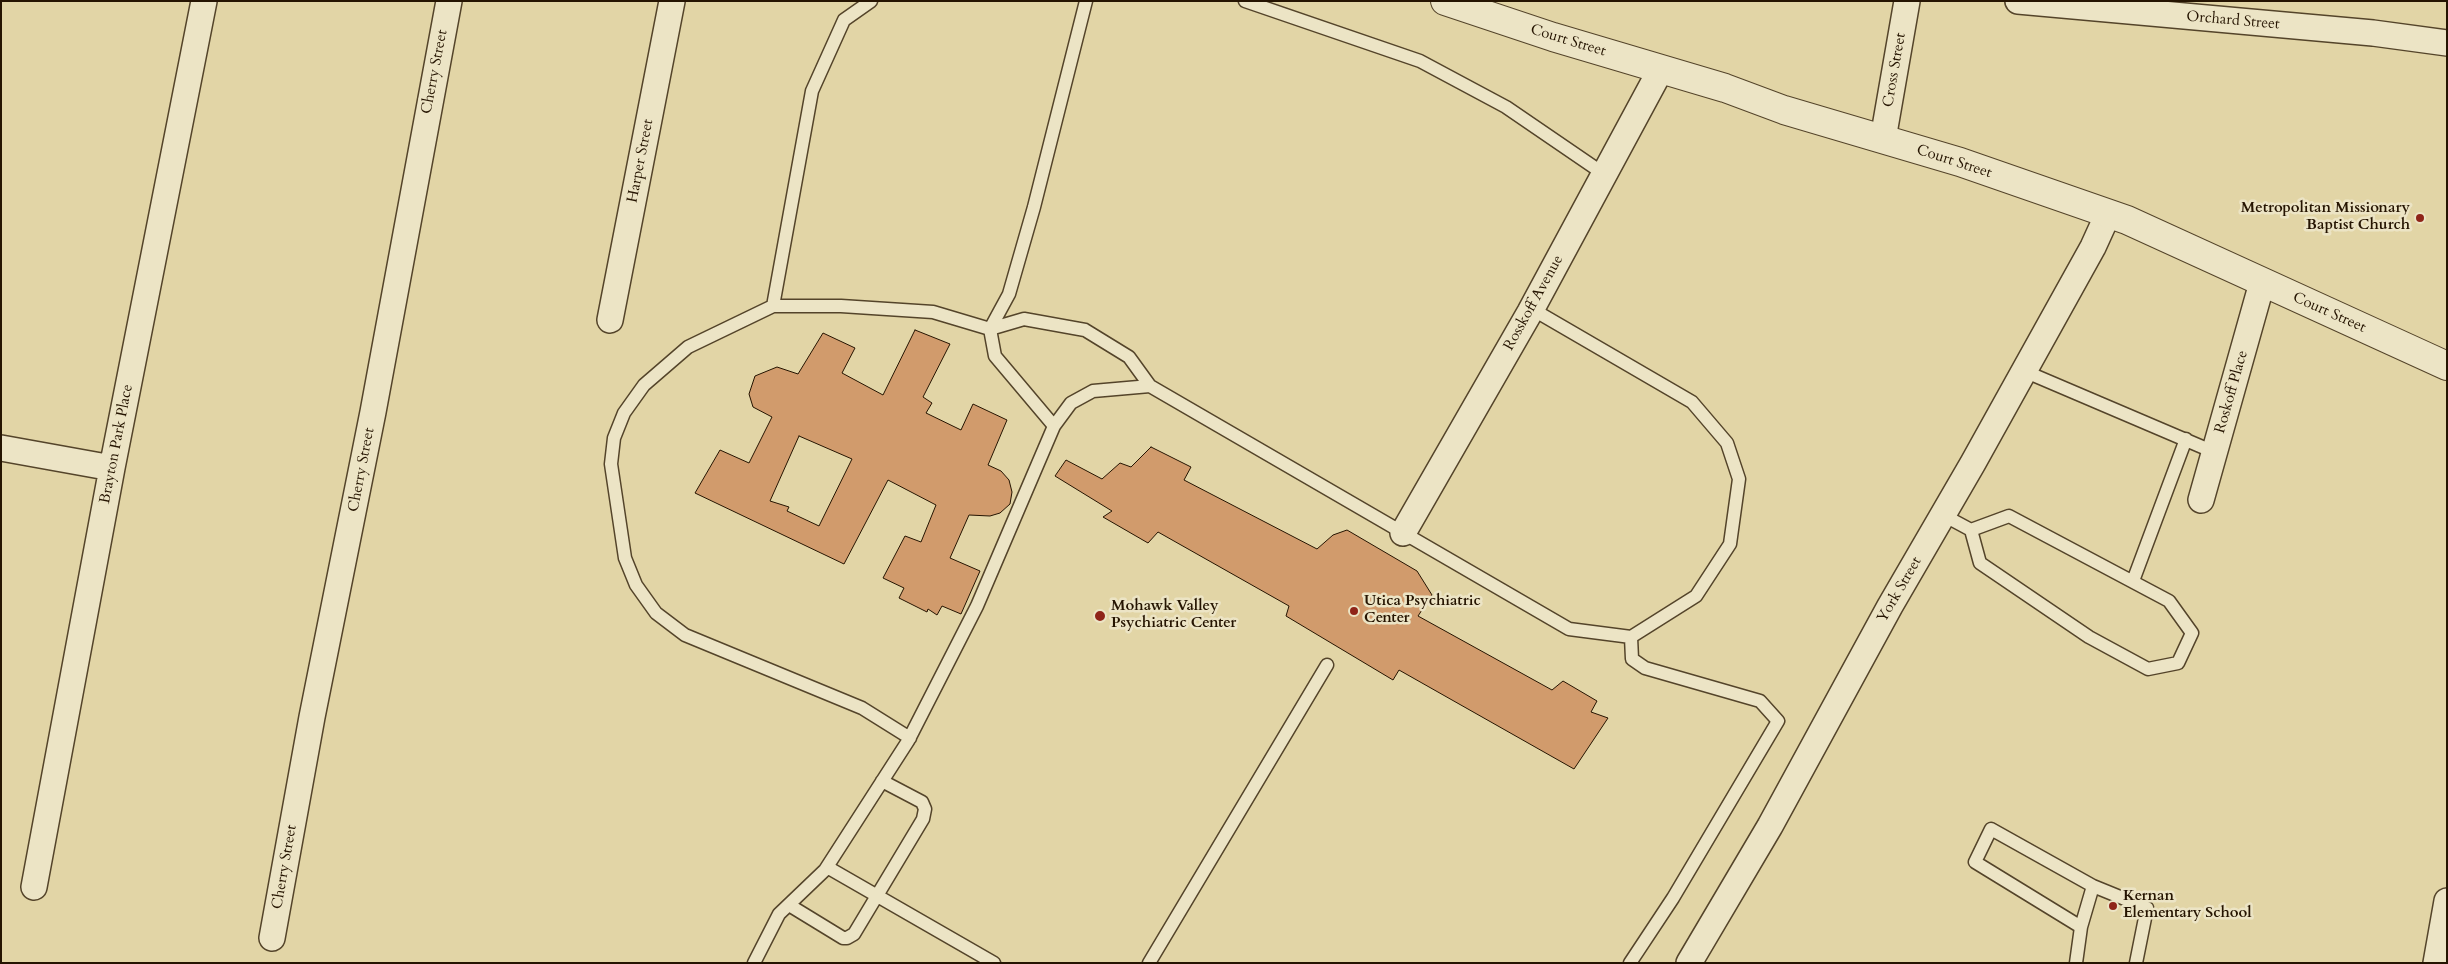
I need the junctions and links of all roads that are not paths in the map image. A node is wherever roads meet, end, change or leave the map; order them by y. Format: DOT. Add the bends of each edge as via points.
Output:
graph roads {
  1 [pos="204,1"];
  2 [pos="448,1"];
  3 [pos="672,1"];
  4 [pos="872,1"];
  5 [pos="1086,1"];
  6 [pos="1245,1"];
  7 [pos="1445,1"];
  8 [pos="1907,1"];
  9 [pos="2018,1"];
  10 [pos="2447,43"];
  11 [pos="1661,69"];
  12 [pos="1883,140"];
  13 [pos="1604,174"];
  14 [pos="2108,214"];
  15 [pos="2262,283"];
  16 [pos="772,306"];
  17 [pos="1532,309"];
  18 [pos="610,320"];
  19 [pos="990,329"];
  20 [pos="2447,366"];
  21 [pos="2024,370"];
  22 [pos="1150,386"];
  23 [pos="1054,426"];
  24 [pos="2186,440"];
  25 [pos="1,448"];
  26 [pos="2214,452"];
  27 [pos="112,468"];
  28 [pos="2201,500"];
  29 [pos="1943,515"];
  30 [pos="1971,530"];
  31 [pos="1403,533"];
  32 [pos="2133,581"];
  33 [pos="1631,637"];
  34 [pos="1327,665"];
  35 [pos="910,738"];
  36 [pos="882,781"];
  37 [pos="827,867"];
  38 [pos="2093,886"];
  39 [pos="34,887"];
  40 [pos="878,896"];
  41 [pos="2447,901"];
  42 [pos="788,905"];
  43 [pos="2081,927"];
  44 [pos="272,938"];
  45 [pos="754,963"];
  46 [pos="994,963"];
  47 [pos="1150,963"];
  48 [pos="1630,963"];
  49 [pos="1689,963"];
  50 [pos="2076,963"];
  51 [pos="2136,963"];
  52 [pos="2436,963"];
  1 -- 27 [label="street, Brayton Park Place"];
  2 -- 44 [label="street, Cherry Street"];
  3 -- 18 [label="street, Harper Street"];
  4 -- 16 [label="lane" via="844,20 812,91"];
  5 -- 19 [label="lane" via="1034,207 1011,285"];
  6 -- 13 [label="lane" via="1420,61 1506,107"];
  7 -- 11 [label="street, Court Street"];
  8 -- 12 [label="street, Cross Street"];
  9 -- 10 [label="street, Orchard Street" via="2373,33"];
  11 -- 12 [label="street, Court Street"];
  11 -- 13 [label="street, Rosskoff Avenue"];
  12 -- 14 [label="street, Court Street" via="1960,162"];
  13 -- 17 [label="street, Rosskoff Avenue"];
  14 -- 15 [label="street, Court Street"];
  14 -- 21 [label="street, York Street"];
  15 -- 20 [label="street, Court Street"];
  15 -- 26 [label="street, Roskoff Place"];
  16 -- 19 [label="lane" via="841,306 933,312"];
  16 -- 35 [label="lane" via="688,347 644,385 624,413 614,438 612,464 625,558 636,584 656,614 685,635 862,708"];
  17 -- 31 [label="street, Rosskoff Avenue"];
  17 -- 33 [label="lane" via="1692,402 1727,443 1739,479 1730,544 1696,596"];
  19 -- 22 [label="lane" via="1024,319 1085,330 1129,357"];
  19 -- 23 [label="lane" via="996,356"];
  21 -- 24 [label="lane"];
  21 -- 29 [label="street, York Street"];
  22 -- 23 [label="lane" via="1093,391 1070,403"];
  22 -- 31 [label="lane"];
  23 -- 35 [label="lane" via="977,606"];
  24 -- 26 [label="lane"];
  24 -- 32 [label="lane"];
  25 -- 27 [label="street"];
  26 -- 28 [label="street, Roskoff Place"];
  27 -- 39 [label="street, Brayton Park Place"];
  29 -- 30 [label="lane"];
  29 -- 49 [label="street, York Street" via="1770,826"];
  30 -- 32 [label="lane" via="2009,516"];
  30 -- 32 [label="lane" via="1980,563 2089,637 2148,670 2178,663 2192,634 2170,601"];
  31 -- 33 [label="lane" via="1569,629"];
  33 -- 48 [label="lane" via="1632,659 1645,668 1760,701 1778,721"];
  34 -- 47 [label="lane"];
  35 -- 36 [label="lane"];
  36 -- 37 [label="lane"];
  36 -- 40 [label="lane" via="922,802 925,809 923,819"];
  37 -- 40 [label="lane"];
  37 -- 42 [label="lane"];
  38 -- 43 [label="lane"];
  38 -- 43 [label="lane" via="1990,829 1975,862"];
  38 -- 51 [label="lane" via="2147,908"];
  40 -- 42 [label="lane" via="854,934 848,938"];
  40 -- 46 [label="lane"];
  41 -- 52 [label="street"];
  42 -- 45 [label="lane" via="779,914"];
  43 -- 50 [label="lane"];
}
